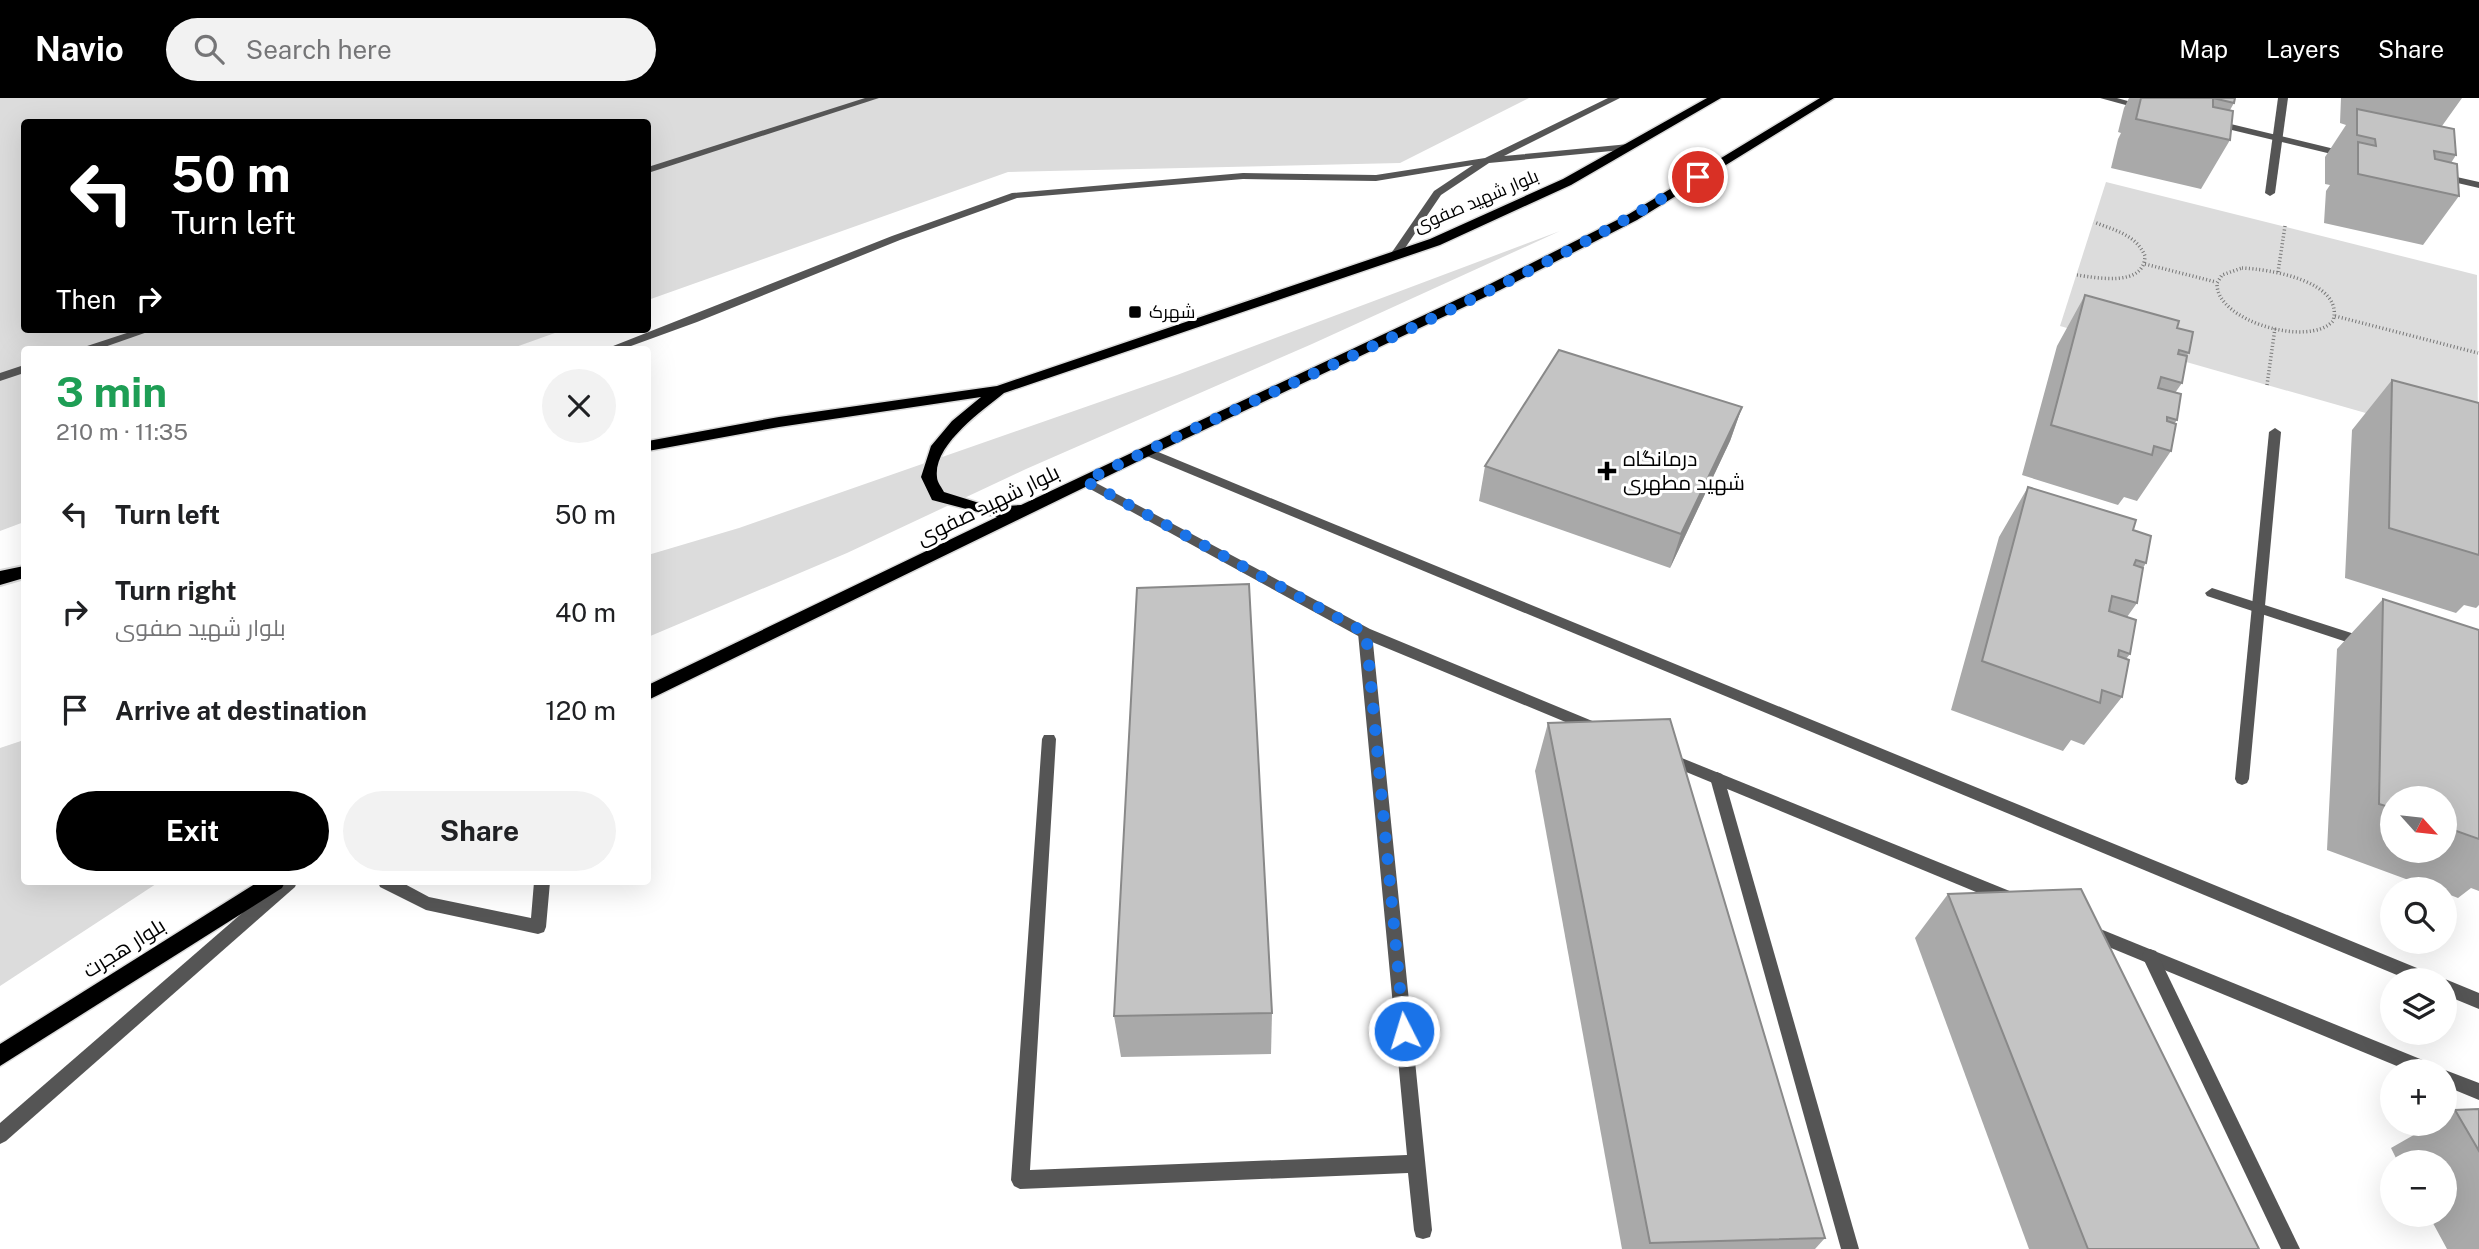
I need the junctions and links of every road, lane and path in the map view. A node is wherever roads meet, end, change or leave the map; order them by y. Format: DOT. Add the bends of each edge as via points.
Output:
graph roads {
  1 [pos="874,98"];
  2 [pos="1615,98"];
  3 [pos="1715,98"];
  4 [pos="1828,98"];
  5 [pos="2105,98"];
  6 [pos="2283,98"];
  7 [pos="2158,110"];
  8 [pos="2197,120"];
  9 [pos="2276,138"];
  10 [pos="1629,147"];
  11 [pos="2357,157"];
  12 [pos="1487,160"];
  13 [pos="1156,168"];
  14 [pos="651,169"];
  15 [pos="2425,173"];
  16 [pos="1156,182"];
  17 [pos="2479,185"];
  18 [pos="2270,193"];
  19 [pos="2094,222"];
  20 [pos="2285,226"];
  21 [pos="1395,255"];
  22 [pos="2145,264"];
  23 [pos="2278,271"];
  24 [pos="2077,275"];
  25 [pos="2216,282"];
  26 [pos="2335,316"];
  27 [pos="2275,328"];
  28 [pos="138,333"];
  29 [pos="97,346"];
  30 [pos="619,346"];
  31 [pos="2478,353"];
  32 [pos="21,370"];
  33 [pos="0,377"];
  34 [pos="2267,385"];
  35 [pos="999,390"];
  36 [pos="2275,432"];
  37 [pos="651,445"];
  38 [pos="1146,451"];
  39 [pos="1085,481"];
  40 [pos="1031,507"];
  41 [pos="21,573"];
  42 [pos="0,578"];
  43 [pos="2212,593"];
  44 [pos="2260,608"];
  45 [pos="1366,633"];
  46 [pos="2376,646"];
  47 [pos="651,692"];
  48 [pos="1616,737"];
  49 [pos="1049,739"];
  50 [pos="1654,752"];
  51 [pos="1717,778"];
  52 [pos="2242,779"];
  53 [pos="270,885"];
  54 [pos="286,885"];
  55 [pos="392,885"];
  56 [pos="542,885"];
  57 [pos="2022,904"];
  58 [pos="2073,924"];
  59 [pos="2150,956"];
  60 [pos="2399,968"];
  61 [pos="2457,992"];
  62 [pos="2479,1001"];
  63 [pos="0,1056"];
  64 [pos="2400,1059"];
  65 [pos="2457,1082"];
  66 [pos="2479,1092"];
  67 [pos="0,1135"];
  68 [pos="1416,1164"];
  69 [pos="1423,1230"];
  70 [pos="1850,1249"];
  71 [pos="2291,1249"];
  1 -- 14 [label="street"];
  2 -- 12 [label="street"];
  3 -- 10 [label="main road, بلوار شهید صفوی"];
  4 -- 38 [label="main road, بلوار شهید صفوی" via="1633,217"];
  5 -- 7 [label="street"];
  6 -- 9 [label="street"];
  8 -- 9 [label="street"];
  9 -- 11 [label="street"];
  9 -- 18 [label="street"];
  10 -- 12 [label="street"];
  10 -- 21 [label="main road, بلوار شهید صفوی" via="1567,182 1435,242"];
  12 -- 16 [label="street" via="1376,178 1244,176"];
  12 -- 21 [label="street" via="1437,193"];
  13 -- 16 [label="street"];
  15 -- 17 [label="street"];
  16 -- 30 [label="street" via="1016,195"];
  19 -- 22 [label="path" via="2140,246"];
  20 -- 23 [label="path"];
  21 -- 35 [label="main road, بلوار شهید صفوی"];
  22 -- 24 [label="path" via="2127,277"];
  22 -- 25 [label="path"];
  23 -- 25 [label="path" via="2242,268 2228,271"];
  23 -- 26 [label="path" via="2314,286 2334,307"];
  25 -- 27 [label="path" via="2218,295 2227,306"];
  26 -- 27 [label="path" via="2330,325 2318,330"];
  26 -- 31 [label="path"];
  27 -- 34 [label="path"];
  28 -- 29 [label="street"];
  32 -- 33 [label="street"];
  35 -- 37 [label="main road"];
  35 -- 40 [label="main road" via="943,441 929,477 938,496 992,512"];
  36 -- 44 [label="street"];
  38 -- 39 [label="main road, بلوار شهید صفوی"];
  38 -- 60 [label="street"];
  39 -- 40 [label="main road, بلوار شهید صفوی"];
  39 -- 45 [label="street"];
  40 -- 47 [label="main road, بلوار شهید صفوی"];
  41 -- 42 [label="highway"];
  43 -- 44 [label="street"];
  44 -- 46 [label="street"];
  44 -- 52 [label="street"];
  45 -- 48 [label="street"];
  45 -- 68 [label="street"];
  49 -- 68 [label="street" via="1020,1180"];
  50 -- 51 [label="street"];
  51 -- 57 [label="street"];
  51 -- 70 [label="street"];
  53 -- 63 [label="main road, بلوار هجرت"];
  54 -- 67 [label="street"];
  55 -- 56 [label="street" via="426,903 538,927"];
  58 -- 59 [label="street"];
  59 -- 64 [label="street"];
  59 -- 71 [label="street"];
  61 -- 62 [label="street"];
  65 -- 66 [label="street"];
  68 -- 69 [label="street"];
}
